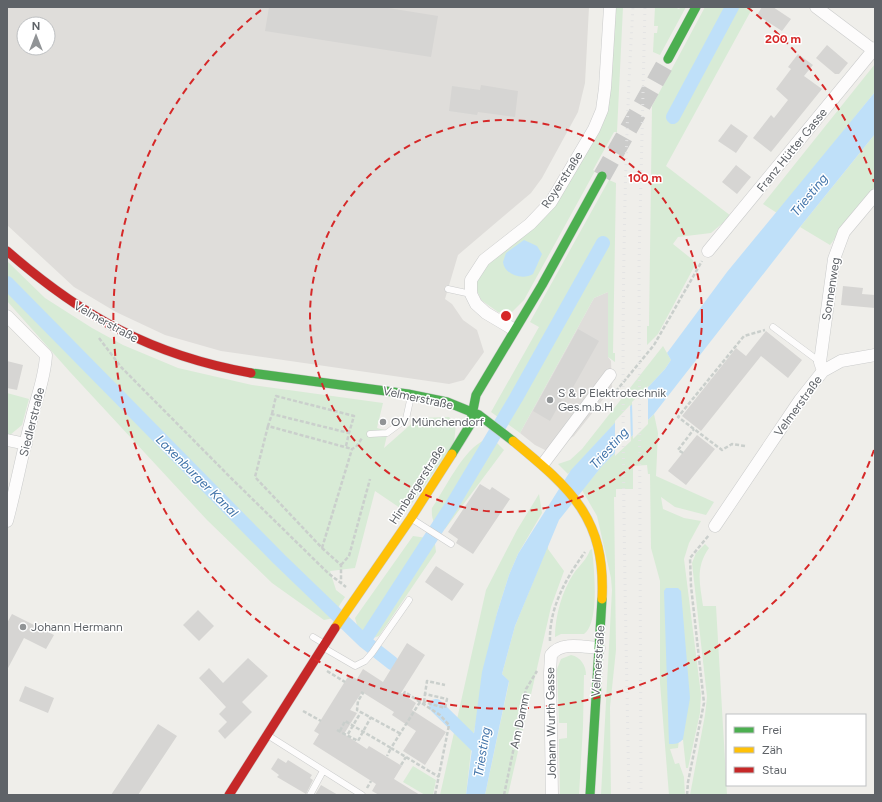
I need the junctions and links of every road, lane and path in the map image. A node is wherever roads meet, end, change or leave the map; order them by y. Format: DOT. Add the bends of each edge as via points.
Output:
graph roads {
  1 [pos="610,7"];
  2 [pos="696,7"];
  3 [pos="816,7"];
  4 [pos="874,49"];
  5 [pos="668,59"];
  6 [pos="602,176"];
  7 [pos="875,195"];
  8 [pos="7,251"];
  9 [pos="708,251"];
  10 [pos="448,289"];
  11 [pos="471,294"];
  12 [pos="7,316"];
  13 [pos="98,321"];
  14 [pos="773,327"];
  15 [pos="514,329"];
  16 [pos="875,355"];
  17 [pos="822,366"];
  18 [pos="610,375"];
  19 [pos="411,394"];
  20 [pos="608,400"];
  21 [pos="472,412"];
  22 [pos="272,414"];
  23 [pos="268,426"];
  24 [pos="694,429"];
  25 [pos="349,433"];
  26 [pos="370,434"];
  27 [pos="7,440"];
  28 [pos="26,444"];
  29 [pos="346,446"];
  30 [pos="745,446"];
  31 [pos="352,449"];
  32 [pos="683,453"];
  33 [pos="546,468"];
  34 [pos="370,479"];
  35 [pos="411,518"];
  36 [pos="7,521"];
  37 [pos="715,526"];
  38 [pos="451,544"];
  39 [pos="587,547"];
  40 [pos="322,548"];
  41 [pos="341,565"];
  42 [pos="409,600"];
  43 [pos="313,637"];
  44 [pos="324,645"];
  45 [pos="599,648"];
  46 [pos="551,655"];
  47 [pos="538,670"];
  48 [pos="327,671"];
  49 [pos="345,682"];
  50 [pos="445,685"];
  51 [pos="361,692"];
  52 [pos="425,694"];
  53 [pos="404,695"];
  54 [pos="420,702"];
  55 [pos="424,703"];
  56 [pos="303,711"];
  57 [pos="361,712"];
  58 [pos="371,717"];
  59 [pos="320,721"];
  60 [pos="353,726"];
  61 [pos="364,731"];
  62 [pos="348,734"];
  63 [pos="401,734"];
  64 [pos="267,735"];
  65 [pos="392,748"];
  66 [pos="386,756"];
  67 [pos="406,757"];
  68 [pos="401,765"];
  69 [pos="324,772"];
  70 [pos="439,776"];
  71 [pos="229,795"];
  72 [pos="310,795"];
  73 [pos="362,795"];
  74 [pos="435,795"];
  75 [pos="504,795"];
  76 [pos="552,795"];
  77 [pos="590,795"];
  78 [pos="687,795"];
  1 -- 11 [label="street, Royerstraße" via="606,88 602,110 594,129 551,202 530,224 484,260 476,270 471,280"];
  2 -- 5 [label="street"];
  3 -- 4 [label="street"];
  4 -- 9 [label="street, Franz Hütter Gasse"];
  6 -- 15 [label="street, Himbergerstraße" via="542,285"];
  7 -- 17 [label="street, Sonnenweg" via="844,232 834,258"];
  8 -- 13 [label="street, Velmerstraße" via="37,278"];
  9 -- 20 [label="path" via="654,345"];
  10 -- 11 [label="lane"];
  11 -- 15 [label="street" via="476,304 486,313"];
  12 -- 28 [label="street, Siedlerstraße" via="46,355 45,369"];
  13 -- 19 [label="street, Velmerstraße" via="154,347 215,365 262,374"];
  13 -- 41 [label="path" via="96,334 121,367 341,584"];
  14 -- 17 [label="lane"];
  14 -- 24 [label="path" via="744,336 678,417"];
  15 -- 21 [label="street, Himbergerstraße" via="476,395"];
  16 -- 17 [label="street, Velmerstraße"];
  17 -- 37 [label="street, Velmerstraße"];
  18 -- 33 [label="street"];
  19 -- 21 [label="street, Velmerstraße"];
  19 -- 26 [label="lane" via="406,420 387,433"];
  21 -- 33 [label="street, Velmerstraße"];
  21 -- 35 [label="street, Himbergerstraße" via="470,425"];
  22 -- 23 [label="path"];
  22 -- 25 [label="path"];
  22 -- 25 [label="path" via="276,396 354,416"];
  23 -- 29 [label="path"];
  23 -- 40 [label="path" via="255,477"];
  24 -- 30 [label="path" via="722,450 732,444"];
  24 -- 32 [label="path" via="678,450"];
  25 -- 29 [label="path"];
  26 -- 31 [label="path" via="363,434 356,447"];
  27 -- 28 [label="street"];
  28 -- 36 [label="street, Siedlerstraße"];
  29 -- 31 [label="path"];
  31 -- 40 [label="path"];
  33 -- 45 [label="street, Velmerstraße" via="564,484 585,512 598,544 603,585"];
  34 -- 41 [label="path" via="349,556"];
  35 -- 38 [label="lane"];
  35 -- 44 [label="street, Himbergerstraße"];
  37 -- 78 [label="path" via="690,558 704,703"];
  39 -- 46 [label="path" via="568,576 560,594 550,635"];
  40 -- 41 [label="path"];
  42 -- 44 [label="lane" via="365,661 355,666"];
  43 -- 44 [label="lane"];
  44 -- 64 [label="street, Himbergerstraße"];
  45 -- 46 [label="street, Johann Wurth Gasse" via="564,646"];
  45 -- 77 [label="street, Velmerstraße"];
  46 -- 76 [label="street, Johann Wurth Gasse"];
  47 -- 75 [label="path, Am Damm" via="526,689"];
  48 -- 49 [label="path"];
  50 -- 52 [label="path" via="427,681"];
  51 -- 57 [label="path" via="357,710"];
  52 -- 55 [label="path"];
  52 -- 55 [label="path" via="447,699 445,708"];
  53 -- 54 [label="path" via="405,692"];
  54 -- 55 [label="path"];
  54 -- 63 [label="path"];
  55 -- 70 [label="path" via="449,725"];
  56 -- 59 [label="path"];
  57 -- 58 [label="path"];
  57 -- 60 [label="path"];
  58 -- 61 [label="path"];
  58 -- 63 [label="path"];
  60 -- 61 [label="path"];
  60 -- 62 [label="path"];
  60 -- 62 [label="path" via="345,721 339,730"];
  61 -- 62 [label="path" via="358,742"];
  61 -- 65 [label="path"];
  63 -- 65 [label="path"];
  64 -- 69 [label="lane"];
  64 -- 71 [label="street, Himbergerstraße"];
  65 -- 66 [label="path"];
  65 -- 67 [label="path"];
  67 -- 68 [label="path"];
  67 -- 70 [label="path"];
  69 -- 72 [label="lane"];
  69 -- 73 [label="lane"];
  70 -- 74 [label="path"];
}
